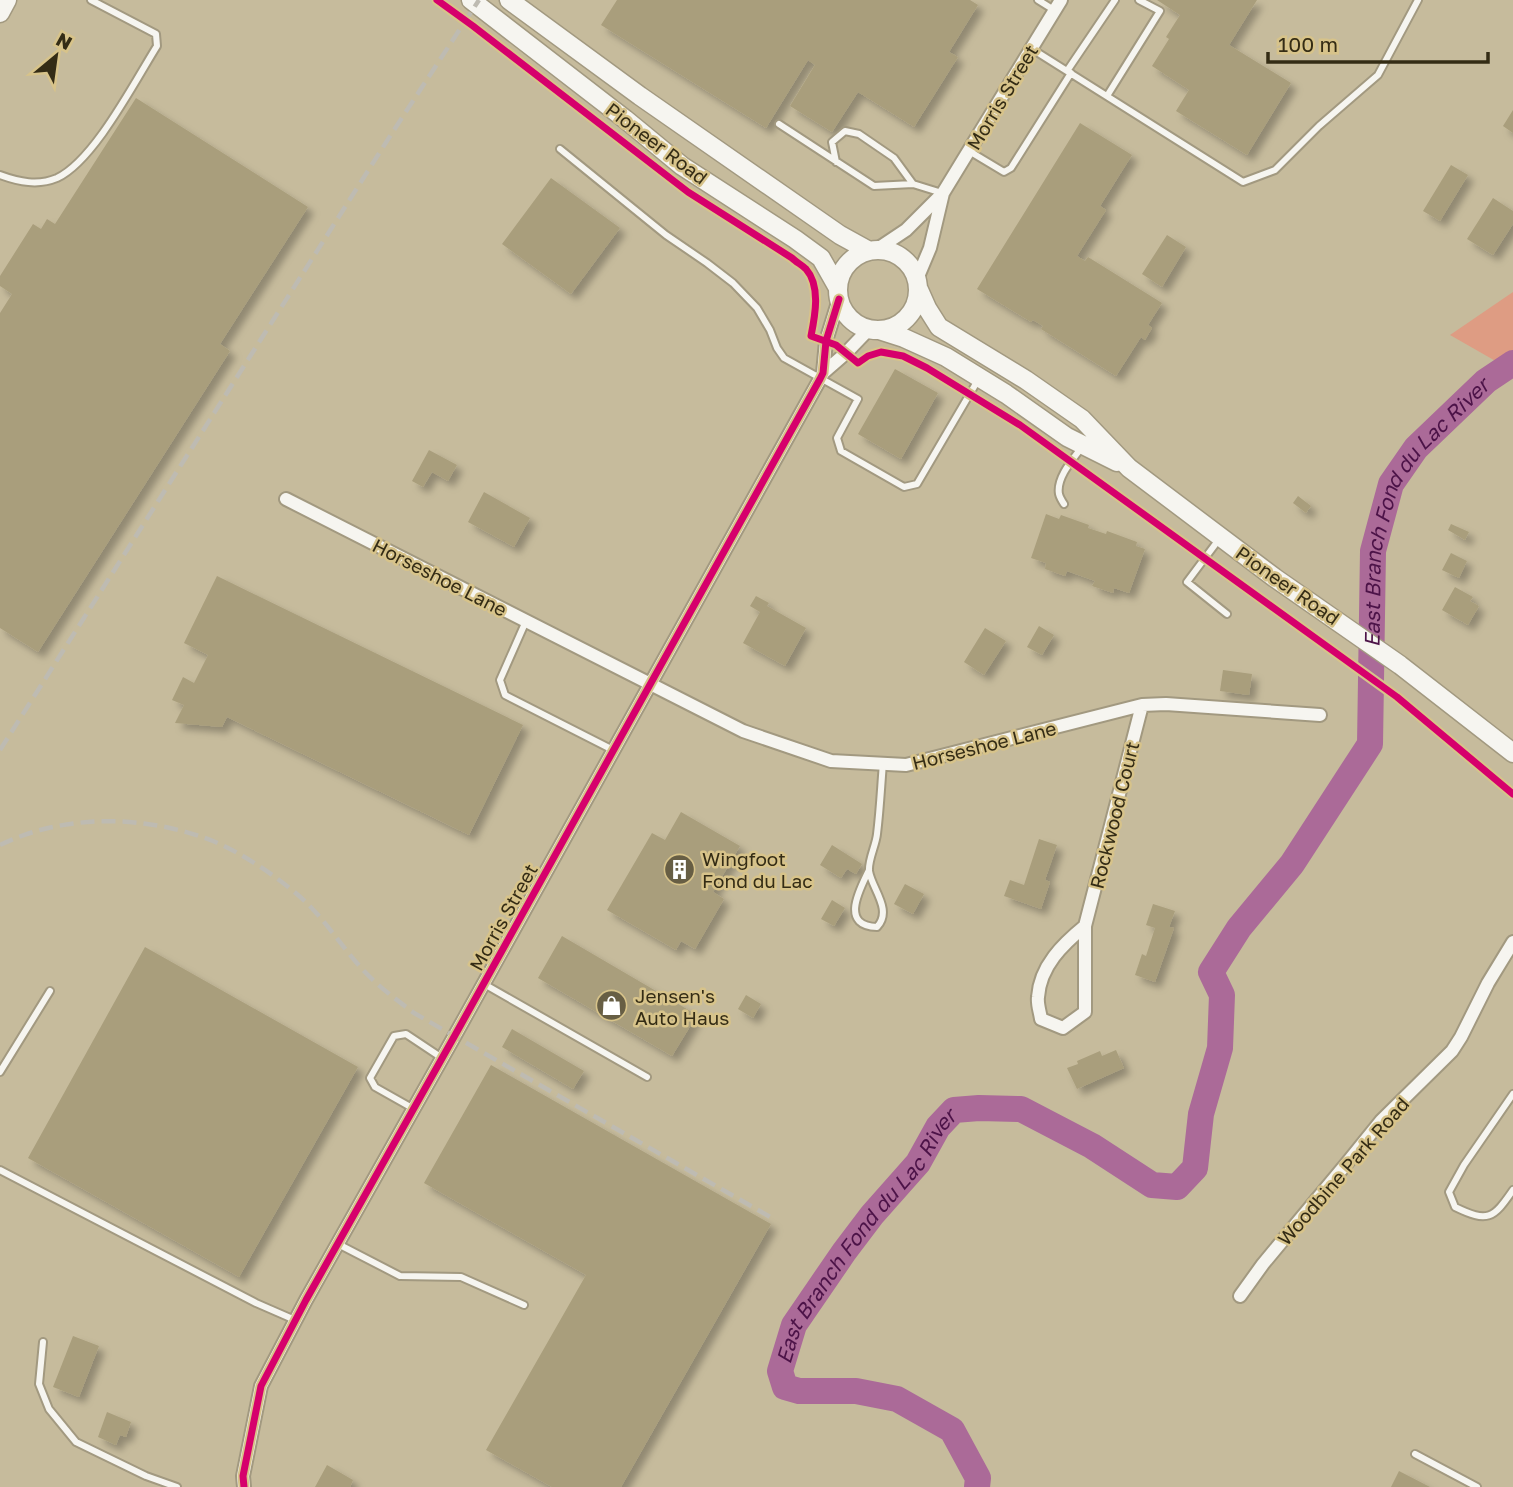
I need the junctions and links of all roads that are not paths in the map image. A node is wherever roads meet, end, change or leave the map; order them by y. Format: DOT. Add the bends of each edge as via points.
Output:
graph roads {
  1 [pos="6,0"];
  2 [pos="90,0"];
  3 [pos="471,0"];
  4 [pos="509,0"];
  5 [pos="1038,0"];
  6 [pos="1115,0"];
  7 [pos="1139,0"];
  8 [pos="1418,0"];
  9 [pos="1058,5"];
  10 [pos="0,13"];
  11 [pos="1031,49"];
  12 [pos="1069,72"];
  13 [pos="1107,96"];
  14 [pos="779,124"];
  15 [pos="560,149"];
  16 [pos="969,151"];
  17 [pos="835,162"];
  18 [pos="0,175"];
  19 [pos="913,184"];
  20 [pos="943,193"];
  21 [pos="872,250"];
  22 [pos="918,284"];
  23 [pos="839,293"];
  24 [pos="874,329"];
  25 [pos="822,376"];
  26 [pos="979,378"];
  27 [pos="1089,439"];
  28 [pos="286,499"];
  29 [pos="1064,504"];
  30 [pos="1221,537"];
  31 [pos="1227,614"];
  32 [pos="526,621"];
  33 [pos="650,685"];
  34 [pos="1142,705"];
  35 [pos="1320,715"];
  36 [pos="614,751"];
  37 [pos="1513,753"];
  38 [pos="883,763"];
  39 [pos="869,870"];
  40 [pos="1085,926"];
  41 [pos="1513,942"];
  42 [pos="484,984"];
  43 [pos="50,991"];
  44 [pos="442,1058"];
  45 [pos="0,1072"];
  46 [pos="647,1077"];
  47 [pos="1513,1094"];
  48 [pos="414,1109"];
  49 [pos="0,1170"];
  50 [pos="1513,1190"];
  51 [pos="338,1244"];
  52 [pos="1240,1296"];
  53 [pos="524,1306"];
  54 [pos="295,1320"];
  55 [pos="43,1342"];
  56 [pos="1415,1454"];
  57 [pos="177,1487"];
  58 [pos="244,1487"];
  59 [pos="1477,1487"];
  1 -- 10 [label="main road"];
  2 -- 18 [label="lane" via="156,34 157,46 79,162 58,177 38,183"];
  3 -- 23 [label="main road, Pioneer Road" via="682,166 821,258"];
  4 -- 21 [label="main road, Pioneer Road" via="840,235"];
  5 -- 9 [label="lane"];
  6 -- 12 [label="lane"];
  7 -- 13 [label="lane" via="1160,11"];
  8 -- 13 [label="lane" via="1378,75 1275,170 1243,182"];
  9 -- 11 [label="street, Morris Street"];
  11 -- 12 [label="lane"];
  11 -- 16 [label="street, Morris Street"];
  12 -- 13 [label="lane"];
  12 -- 16 [label="lane" via="1011,168 1004,172"];
  14 -- 17 [label="lane"];
  15 -- 25 [label="lane" via="666,236 733,283 757,308 784,358"];
  16 -- 20 [label="street, Morris Street"];
  17 -- 19 [label="lane" via="874,186"];
  17 -- 19 [label="lane" via="832,142 845,131 859,134 894,158"];
  19 -- 20 [label="lane"];
  20 -- 21 [label="street, Morris Street" via="906,230"];
  20 -- 22 [label="street, Morris Street"];
  21 -- 22 [label="main road" via="897,254 908,262"];
  21 -- 23 [label="main road" via="848,264"];
  22 -- 24 [label="main road" via="911,313 891,328"];
  22 -- 27 [label="main road, Pioneer Road" via="939,327 1082,419"];
  23 -- 24 [label="main road" via="852,320"];
  23 -- 25 [label="street, Morris Street"];
  24 -- 25 [label="street, Morris Street"];
  24 -- 26 [label="main road, Pioneer Road" via="905,338"];
  25 -- 26 [label="lane" via="858,399 837,438 841,451 904,487 917,484"];
  25 -- 33 [label="street, Morris Street"];
  26 -- 27 [label="main road, Pioneer Road" via="1067,437"];
  27 -- 29 [label="lane" via="1060,483"];
  27 -- 30 [label="main road, Pioneer Road"];
  28 -- 32 [label="street, Horseshoe Lane"];
  30 -- 31 [label="lane" via="1187,582"];
  30 -- 37 [label="main road, Pioneer Road" via="1400,665"];
  32 -- 33 [label="street, Horseshoe Lane"];
  32 -- 36 [label="lane" via="500,680 505,695"];
  33 -- 36 [label="street, Morris Street"];
  33 -- 38 [label="street, Horseshoe Lane" via="743,731 831,761"];
  34 -- 35 [label="street, Horseshoe Lane"];
  34 -- 38 [label="street, Horseshoe Lane" via="906,765"];
  34 -- 40 [label="street, Rockwood Court"];
  36 -- 42 [label="street, Morris Street"];
  38 -- 39 [label="lane"];
  39 -- 39 [label="lane" via="882,910 877,926 863,925 855,913 857,894"];
  40 -- 40 [label="street, Rockwood Court" via="1064,943 1044,972 1037,999 1041,1019 1063,1028 1085,1012"];
  41 -- 52 [label="street, Woodbine Park Road" via="1452,1051 1381,1121"];
  42 -- 44 [label="street, Morris Street"];
  42 -- 46 [label="lane"];
  43 -- 45 [label="lane"];
  44 -- 48 [label="street, Morris Street"];
  44 -- 48 [label="lane" via="406,1034 394,1036 370,1078 375,1087"];
  47 -- 50 [label="lane" via="1450,1192 1455,1207 1483,1217 1494,1214"];
  48 -- 51 [label="street, Morris Street"];
  49 -- 54 [label="lane"];
  51 -- 53 [label="lane" via="400,1276 461,1277"];
  51 -- 54 [label="street, Morris Street"];
  54 -- 58 [label="street, Morris Street" via="261,1386"];
  55 -- 57 [label="lane" via="39,1384 49,1409 76,1442"];
  56 -- 59 [label="lane"];
}
